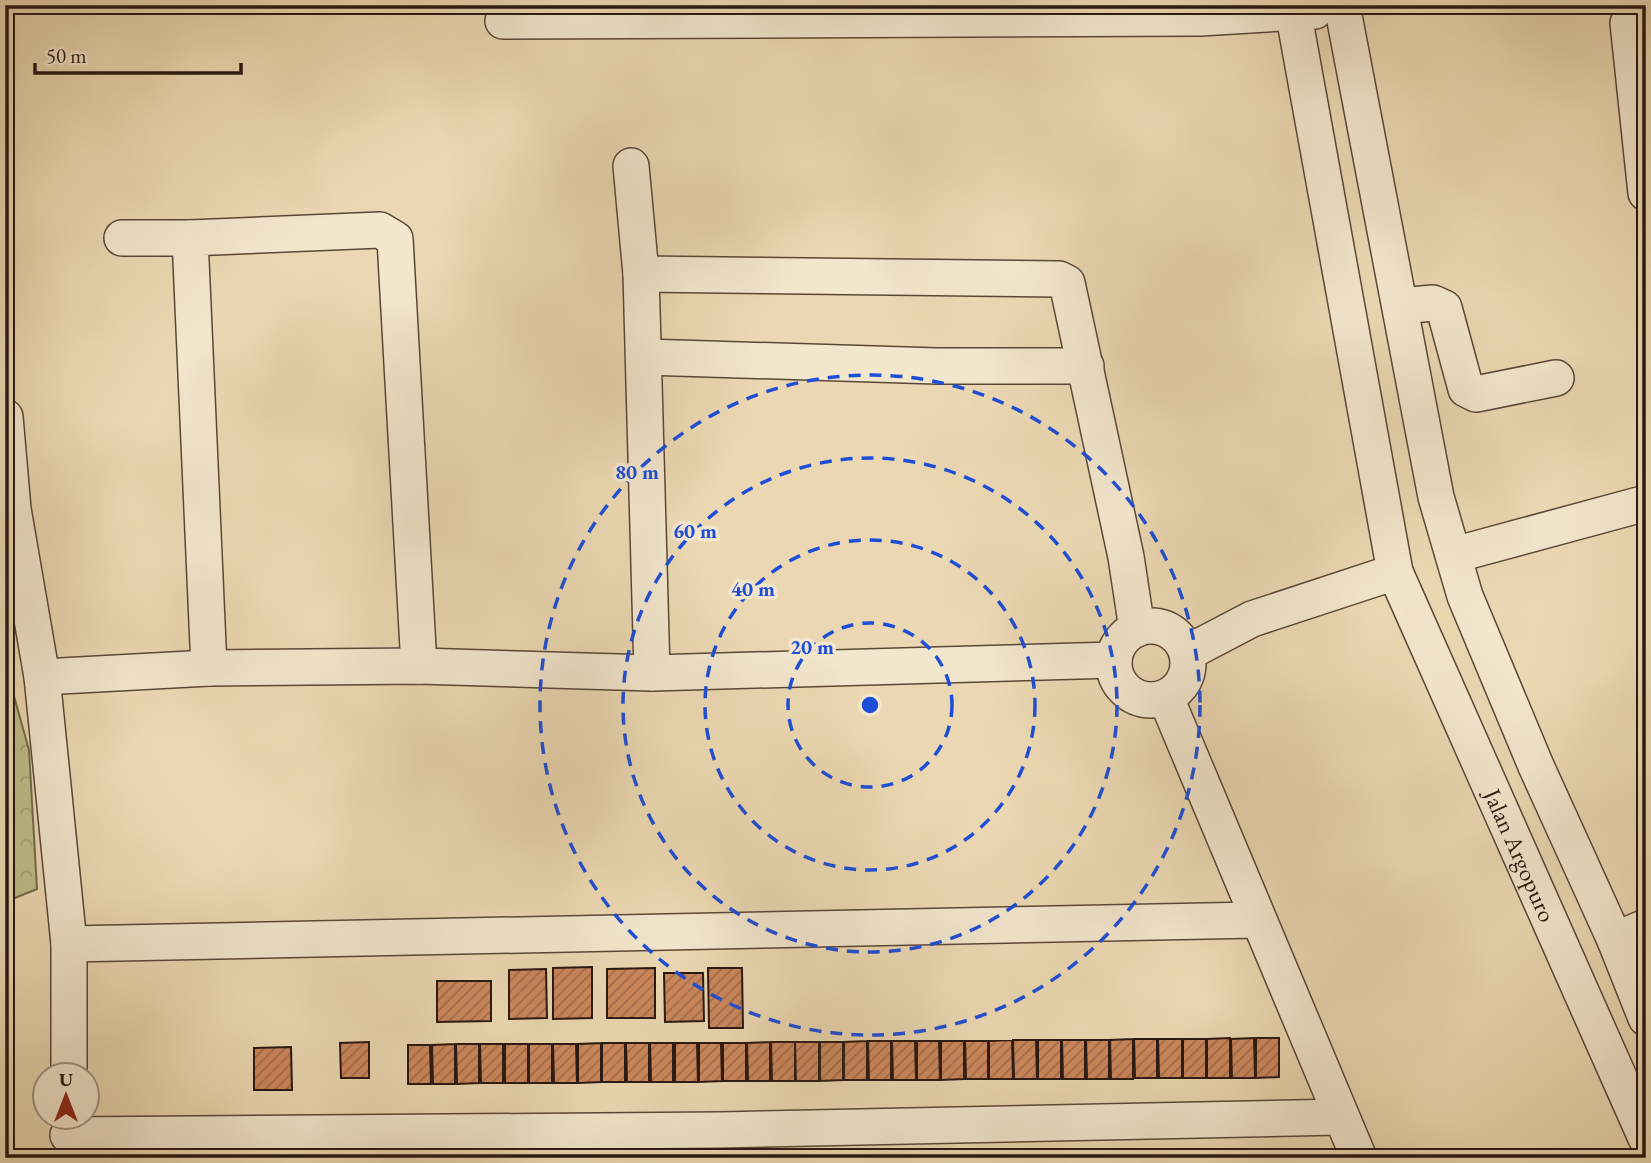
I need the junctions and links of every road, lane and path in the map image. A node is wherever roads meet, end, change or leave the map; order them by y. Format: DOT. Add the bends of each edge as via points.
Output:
graph roads {
  1 [pos="1636,5"];
  2 [pos="1343,7"];
  3 [pos="1293,9"];
  4 [pos="961,12"];
  5 [pos="503,21"];
  6 [pos="631,166"];
  7 [pos="1646,193"];
  8 [pos="122,238"];
  9 [pos="190,238"];
  10 [pos="641,274"];
  11 [pos="1399,306"];
  12 [pos="645,358"];
  13 [pos="1086,366"];
  14 [pos="1556,378"];
  15 [pos="5,417"];
  16 [pos="1646,503"];
  17 [pos="1454,555"];
  18 [pos="1395,572"];
  19 [pos="1465,596"];
  20 [pos="1416,617"];
  21 [pos="1137,629"];
  22 [pos="1187,653"];
  23 [pos="1114,660"];
  24 [pos="419,666"];
  25 [pos="209,668"];
  26 [pos="652,673"];
  27 [pos="43,677"];
  28 [pos="1166,698"];
  29 [pos="1257,920"];
  30 [pos="1632,942"];
  31 [pos="69,944"];
  32 [pos="1646,1018"];
  33 [pos="68,1062"];
  34 [pos="1340,1117"];
  35 [pos="68,1137"];
  36 [pos="1646,1138"];
  37 [pos="719,1144"];
  38 [pos="1359,1158"];
  1 -- 7 [label="street" via="1628,23"];
  2 -- 3 [label="street"];
  2 -- 11 [label="street"];
  3 -- 4 [label="street" via="1200,18"];
  3 -- 18 [label="street, Jalan Argopuro"];
  4 -- 5 [label="street"];
  6 -- 10 [label="street"];
  8 -- 9 [label="street"];
  9 -- 24 [label="street" via="380,230 395,239"];
  9 -- 25 [label="street"];
  10 -- 12 [label="street"];
  10 -- 13 [label="street" via="1059,279 1067,283"];
  11 -- 14 [label="street" via="1433,303 1444,308 1466,389 1476,394"];
  11 -- 17 [label="street" via="1436,496"];
  12 -- 13 [label="street"];
  12 -- 26 [label="street"];
  13 -- 21 [label="street"];
  15 -- 27 [label="street" via="13,509"];
  16 -- 17 [label="street"];
  17 -- 19 [label="street"];
  18 -- 20 [label="street, Jalan Argopuro"];
  18 -- 22 [label="street" via="1252,619"];
  19 -- 20 [label="street"];
  19 -- 30 [label="street" via="1536,766"];
  20 -- 36 [label="street, Jalan Argopuro"];
  21 -- 22 [label="street" via="1161,627 1176,635"];
  21 -- 23 [label="street" via="1118,646"];
  22 -- 28 [label="street" via="1181,686"];
  23 -- 26 [label="street"];
  23 -- 28 [label="street" via="1123,688 1143,699"];
  24 -- 25 [label="street"];
  24 -- 26 [label="street"];
  25 -- 27 [label="street"];
  27 -- 31 [label="street"];
  28 -- 29 [label="street"];
  29 -- 31 [label="street"];
  29 -- 34 [label="street"];
  30 -- 32 [label="street"];
  31 -- 33 [label="street"];
  34 -- 37 [label="street"];
  34 -- 38 [label="street"];
  35 -- 37 [label="street"];
}
